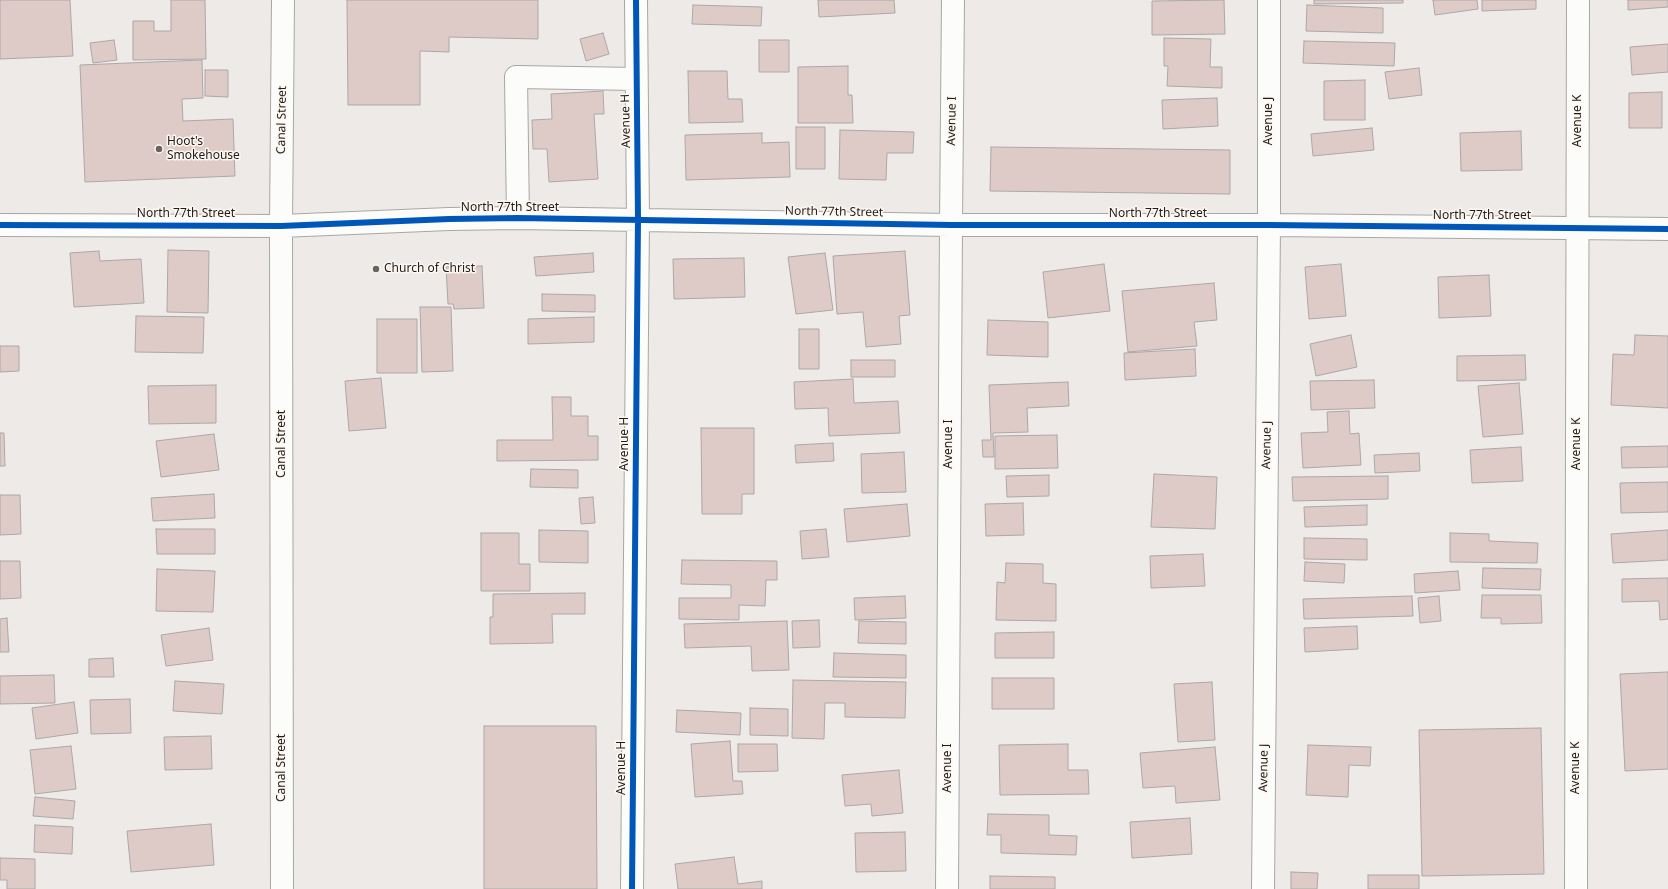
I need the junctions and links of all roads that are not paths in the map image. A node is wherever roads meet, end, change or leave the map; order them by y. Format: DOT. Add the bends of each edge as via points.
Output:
graph roads {
  1 [pos="283,0"];
  2 [pos="636,0"];
  3 [pos="953,0"];
  4 [pos="1269,0"];
  5 [pos="1578,0"];
  6 [pos="636,79"];
  7 [pos="518,218"];
  8 [pos="638,219"];
  9 [pos="0,225"];
  10 [pos="950,225"];
  11 [pos="1269,225"];
  12 [pos="281,226"];
  13 [pos="1577,227"];
  14 [pos="1668,230"];
  15 [pos="282,889"];
  16 [pos="632,889"];
  17 [pos="947,889"];
  18 [pos="1262,889"];
  19 [pos="1576,889"];
  1 -- 12 [label="street, Canal Street"];
  2 -- 6 [label="street, Avenue H"];
  3 -- 10 [label="street, Avenue I"];
  4 -- 11 [label="street, Avenue J"];
  5 -- 13 [label="street, Avenue K"];
  6 -- 7 [label="street" via="516,77"];
  6 -- 8 [label="street, Avenue H"];
  7 -- 8 [label="street, North 77th Street"];
  7 -- 12 [label="street, North 77th Street"];
  8 -- 10 [label="street, North 77th Street"];
  8 -- 16 [label="street, Avenue H"];
  9 -- 12 [label="street, North 77th Street"];
  10 -- 11 [label="street, North 77th Street"];
  10 -- 17 [label="street, Avenue I"];
  11 -- 13 [label="street, North 77th Street"];
  11 -- 18 [label="street, Avenue J"];
  12 -- 15 [label="street, Canal Street"];
  13 -- 14 [label="street, North 77th Street"];
  13 -- 19 [label="street, Avenue K"];
}
